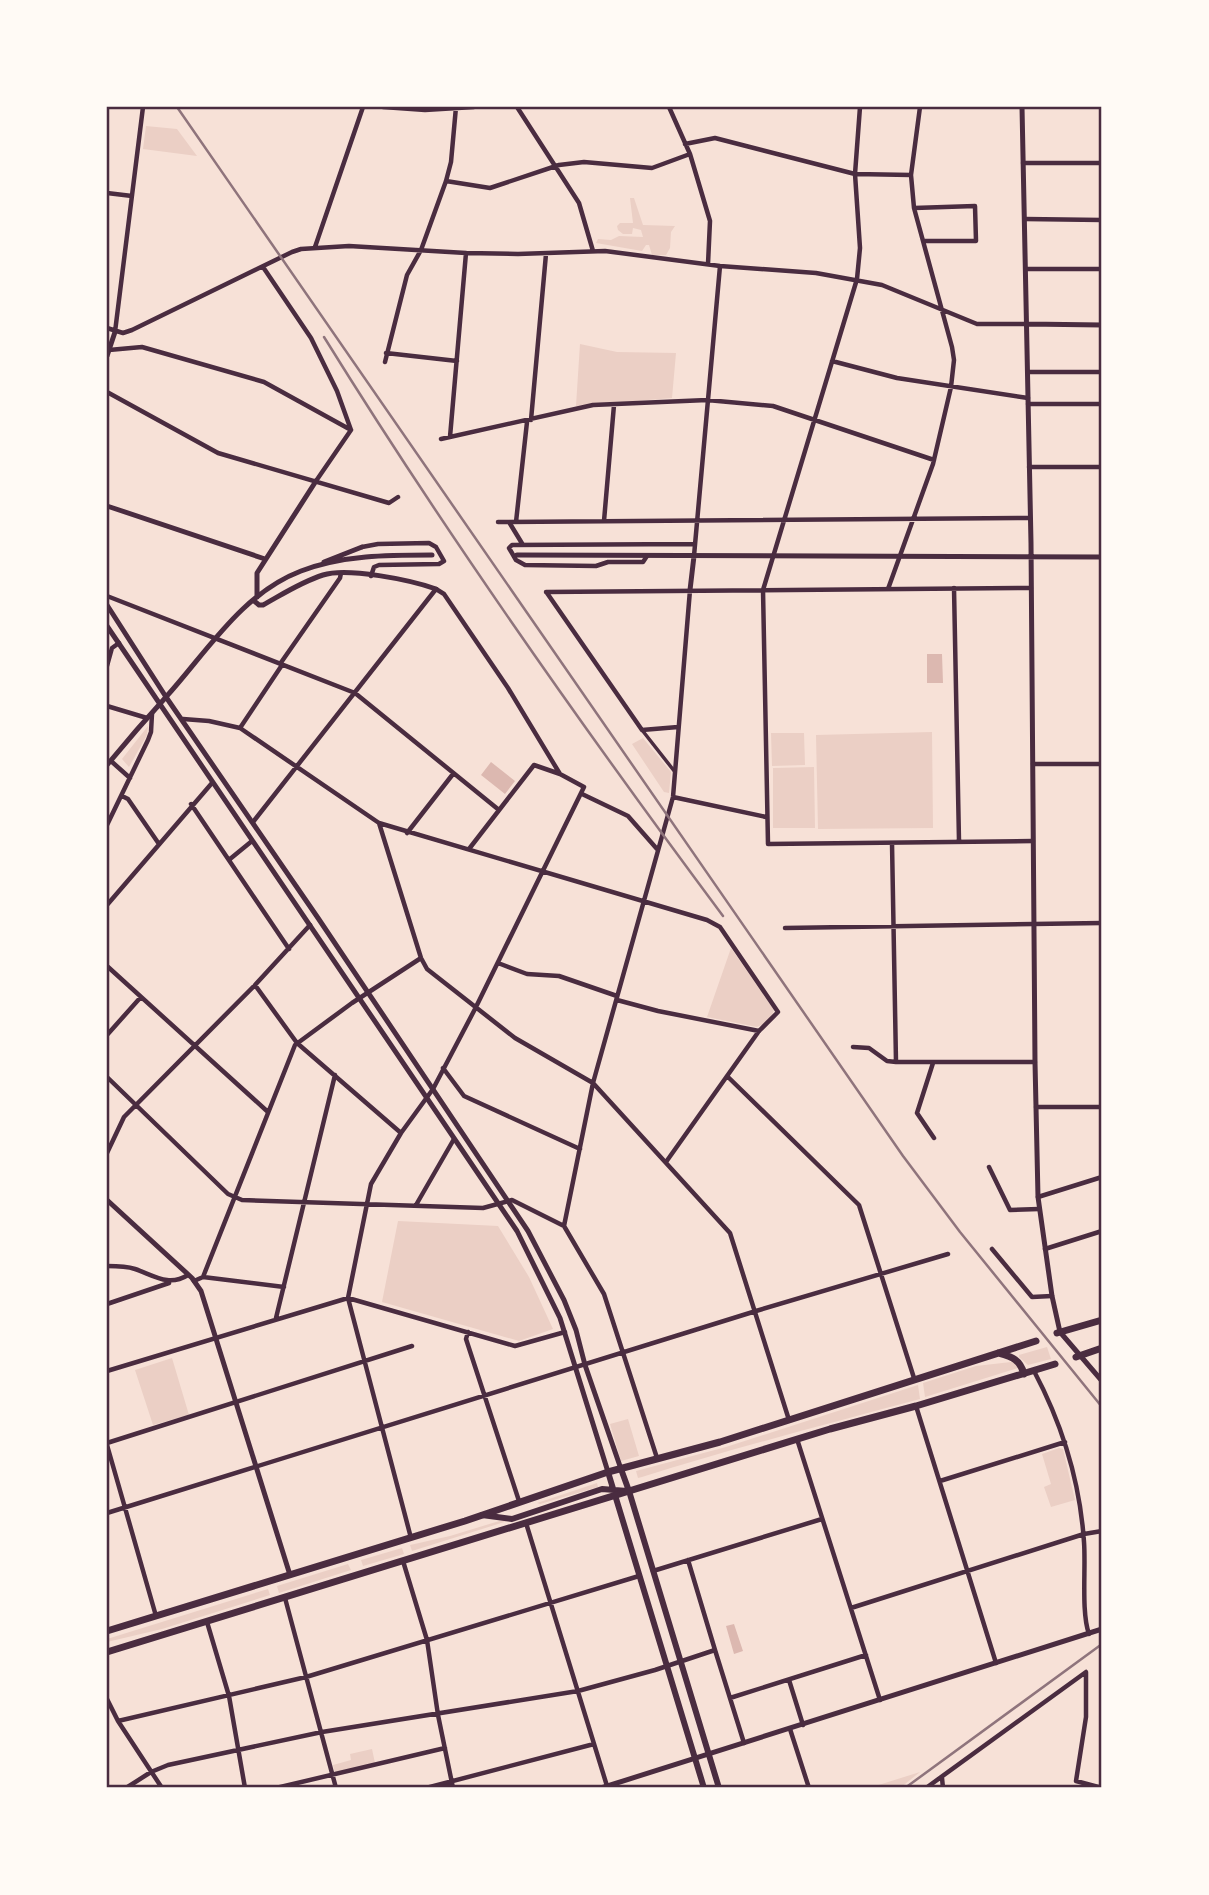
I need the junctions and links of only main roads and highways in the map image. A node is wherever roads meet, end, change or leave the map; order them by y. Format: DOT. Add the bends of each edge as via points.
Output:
graph roads {
  1 [pos="1102,1320"];
  2 [pos="1059,1333"];
  3 [pos="1036,1341"];
  4 [pos="1102,1348"];
  5 [pos="998,1352"];
  6 [pos="1079,1356"];
  7 [pos="1055,1364"];
  8 [pos="1024,1374"];
  9 [pos="621,1469"];
  10 [pos="608,1472"];
  11 [pos="629,1491"];
  12 [pos="614,1493"];
  13 [pos="482,1516"];
  14 [pos="107,1631"];
  15 [pos="107,1653"];
  16 [pos="702,1757"];
  17 [pos="704,1788"];
  18 [pos="719,1788"];
  1 -- 2 [label="highway"];
  3 -- 5 [label="highway"];
  4 -- 6 [label="highway"];
  5 -- 8 [label="highway" via="1016,1358"];
  5 -- 9 [label="highway" via="789,1421"];
  7 -- 8 [label="highway"];
  8 -- 11 [label="highway"];
  9 -- 10 [label="highway"];
  9 -- 11 [label="main road"];
  10 -- 12 [label="main road"];
  10 -- 13 [label="highway"];
  11 -- 12 [label="highway"];
  11 -- 16 [label="main road" via="680,1661"];
  12 -- 13 [label="main road" via="602,1489 512,1519"];
  12 -- 15 [label="highway"];
  12 -- 16 [label="main road" via="666,1665"];
  13 -- 14 [label="highway"];
  16 -- 17 [label="main road"];
  16 -- 18 [label="main road"];
}
